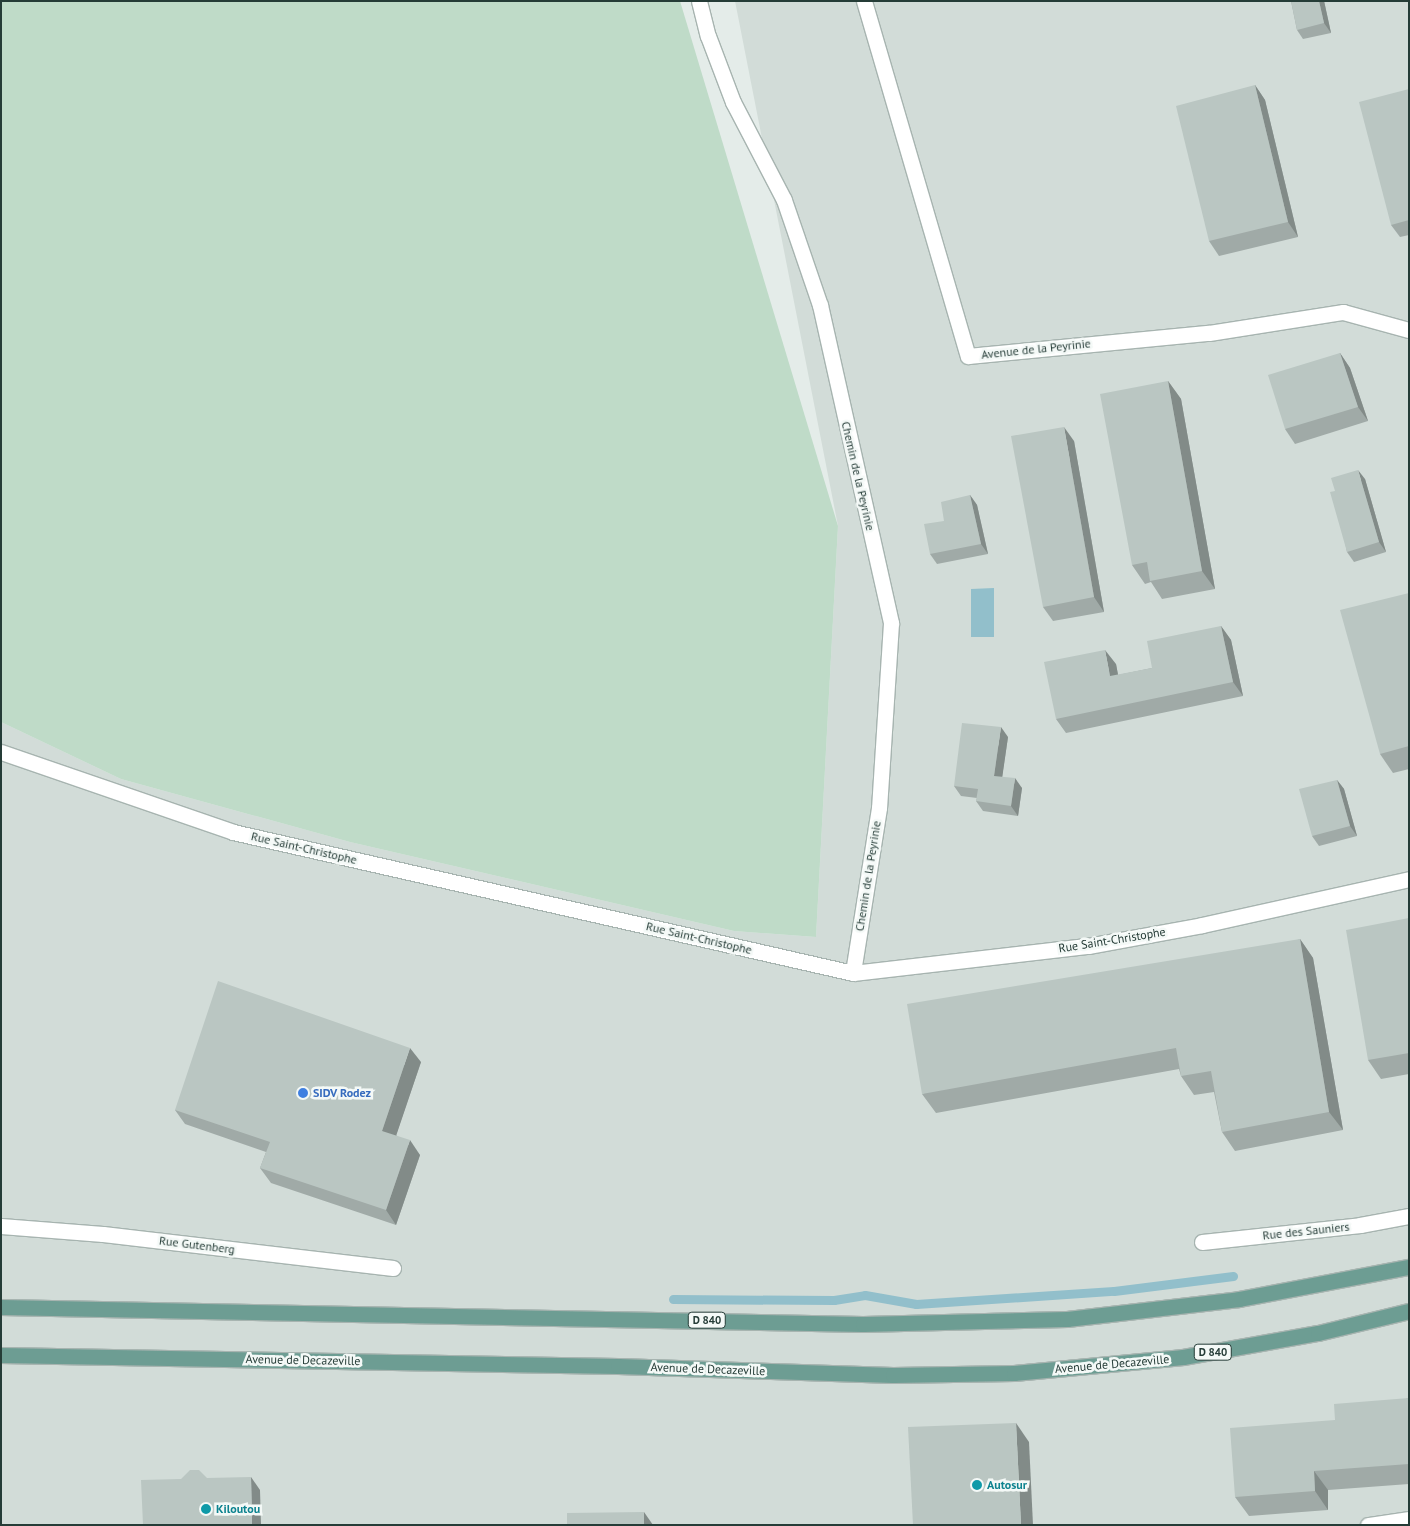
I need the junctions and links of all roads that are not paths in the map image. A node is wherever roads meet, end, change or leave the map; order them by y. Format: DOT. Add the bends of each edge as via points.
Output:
graph roads {
  1 [pos="698,1"];
  2 [pos="864,1"];
  3 [pos="1409,330"];
  4 [pos="3,758"];
  5 [pos="1409,879"];
  6 [pos="853,973"];
  7 [pos="1409,1216"];
  8 [pos="1,1226"];
  9 [pos="1202,1242"];
  10 [pos="393,1268"];
  11 [pos="1409,1268"];
  12 [pos="1,1307"];
  13 [pos="1409,1312"];
  14 [pos="1,1355"];
  15 [pos="1409,1519"];
  16 [pos="1368,1525"];
  1 -- 6 [label="street, Chemin de la Peyrinie" via="733,102 784,200 820,305 891,623 879,808"];
  2 -- 3 [label="street, Avenue de la Peyrinie" via="968,356 1209,333 1343,312"];
  4 -- 6 [label="street, Rue Saint-Christophe" via="233,832"];
  5 -- 6 [label="street, Rue Saint-Christophe" via="1202,925 1088,946"];
  7 -- 9 [label="street, Rue des Sauniers" via="1360,1225"];
  8 -- 10 [label="street, Rue Gutenberg" via="103,1234"];
  11 -- 12 [label="main road, D 840" via="1239,1299 1067,1319 863,1324"];
  13 -- 14 [label="main road, Avenue de Decazeville / D 840" via="1318,1333 1183,1357 1014,1373 893,1375 618,1366"];
  15 -- 16 [label="street"];
}
